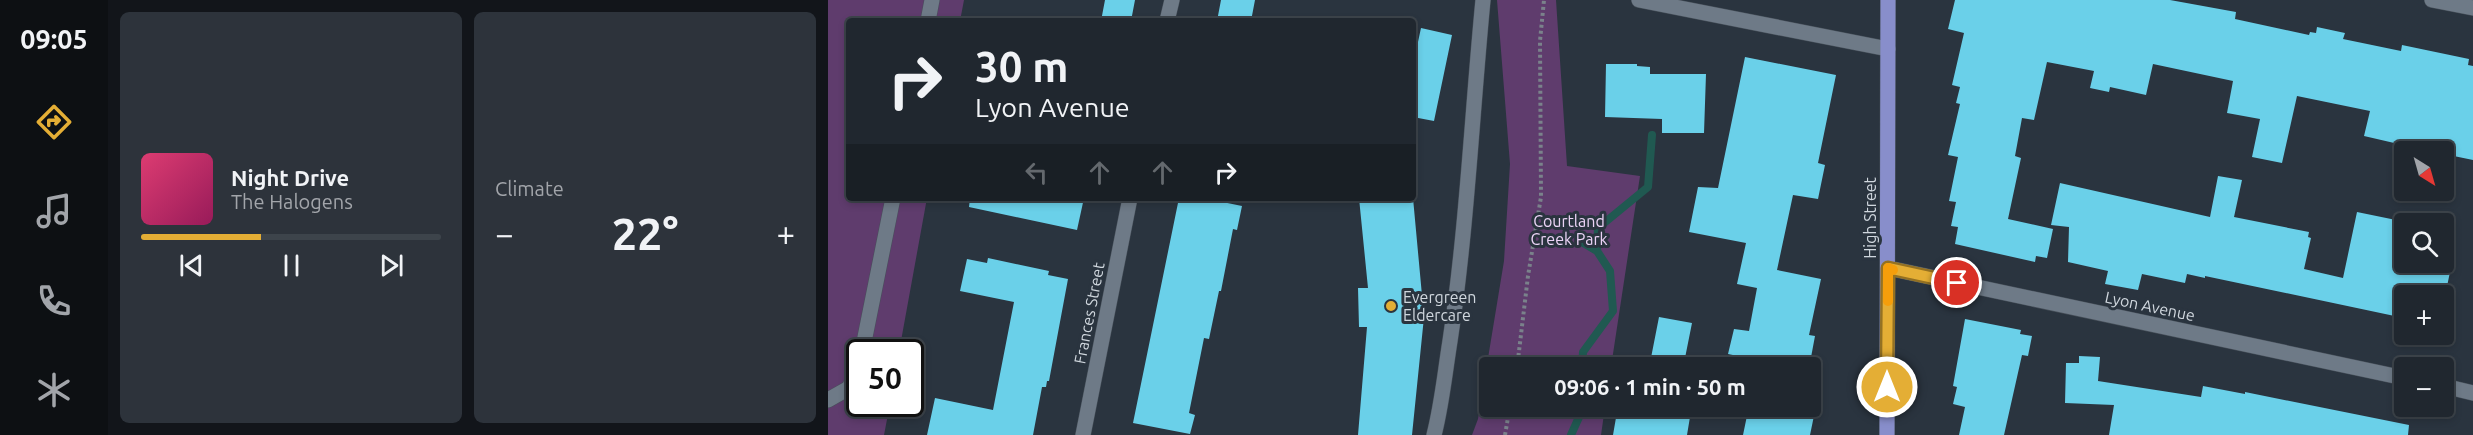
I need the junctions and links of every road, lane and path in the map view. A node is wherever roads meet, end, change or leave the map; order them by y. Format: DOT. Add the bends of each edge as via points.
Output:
graph roads {
  1 [pos="932,0"];
  2 [pos="1172,0"];
  3 [pos="1484,0"];
  4 [pos="1544,0"];
  5 [pos="1639,0"];
  6 [pos="1888,0"];
  7 [pos="2432,0"];
  8 [pos="2473,8"];
  9 [pos="929,18"];
  10 [pos="1168,18"];
  11 [pos="1888,49"];
  12 [pos="892,201"];
  13 [pos="1129,201"];
  14 [pos="1888,268"];
  15 [pos="865,339"];
  16 [pos="1518,357"];
  17 [pos="2394,376"];
  18 [pos="2454,388"];
  19 [pos="846,390"];
  20 [pos="2473,393"];
  21 [pos="828,400"];
  22 [pos="1508,417"];
  23 [pos="1083,435"];
  24 [pos="1434,435"];
  25 [pos="1505,435"];
  26 [pos="1887,435"];
  1 -- 9 [label="street"];
  2 -- 10 [label="street"];
  3 -- 24 [label="street" via="1463,242"];
  4 -- 16 [label="path" via="1539,41 1542,197"];
  5 -- 11 [label="street"];
  6 -- 11 [label="main road, High Street"];
  7 -- 8 [label="street"];
  11 -- 14 [label="main road, High Street"];
  12 -- 15 [label="street"];
  13 -- 23 [label="street, Frances Street"];
  14 -- 17 [label="street, Lyon Avenue"];
  14 -- 26 [label="main road, High Street"];
  18 -- 20 [label="street"];
  19 -- 21 [label="street"];
  22 -- 25 [label="path"];
}
